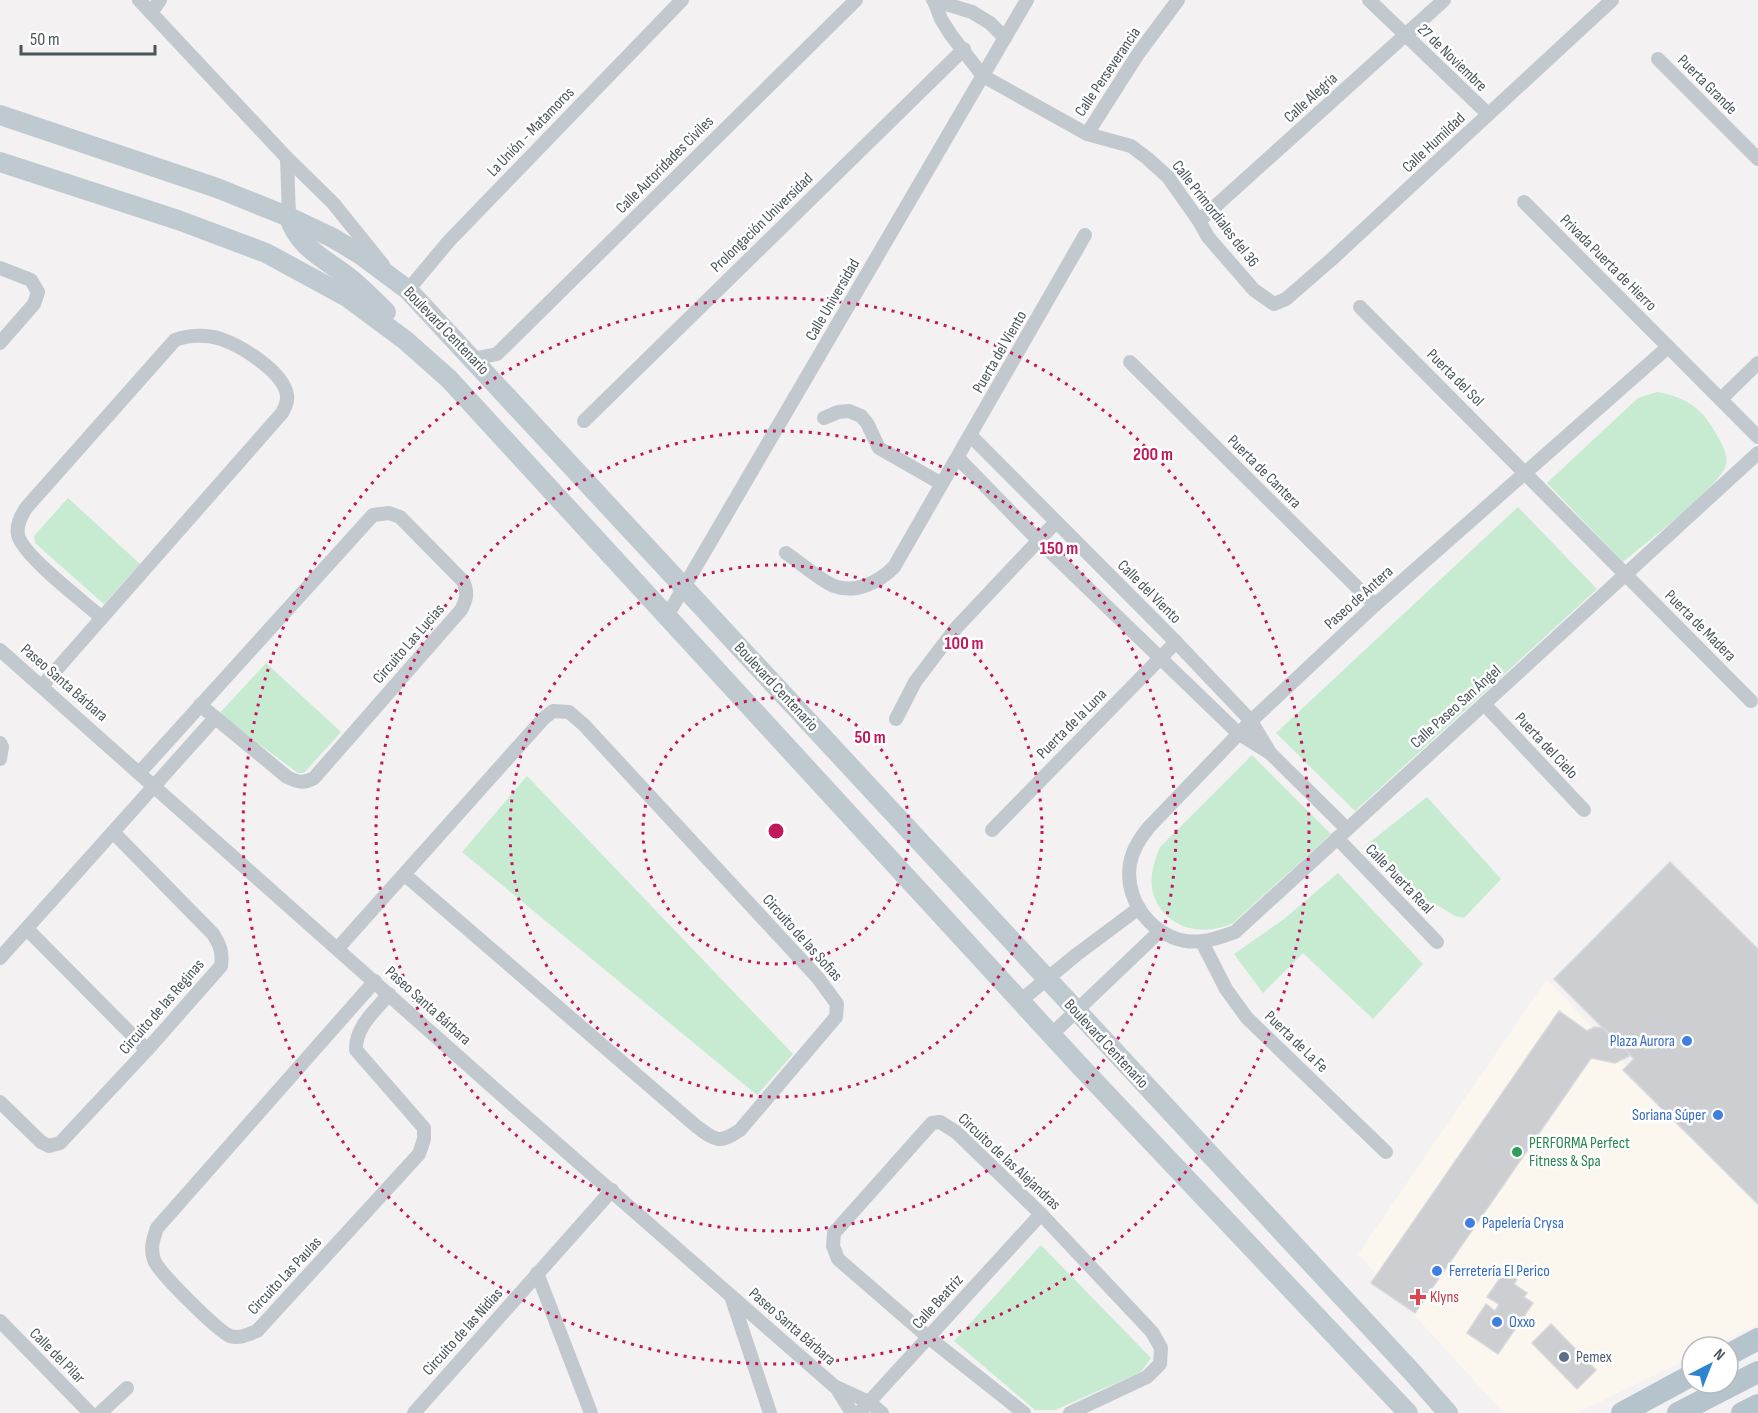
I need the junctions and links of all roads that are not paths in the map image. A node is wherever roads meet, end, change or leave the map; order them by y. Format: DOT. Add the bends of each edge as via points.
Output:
graph roads {
  1 [pos="139,0"];
  2 [pos="160,0"];
  3 [pos="682,0"];
  4 [pos="856,0"];
  5 [pos="934,0"];
  6 [pos="1027,0"];
  7 [pos="1178,0"];
  8 [pos="1369,0"];
  9 [pos="1444,0"];
  10 [pos="1612,0"];
  11 [pos="151,13"];
  12 [pos="1406,36"];
  13 [pos="1005,38"];
  14 [pos="964,49"];
  15 [pos="1658,59"];
  16 [pos="984,76"];
  17 [pos="1488,114"];
  18 [pos="0,115"];
  19 [pos="1087,134"];
  20 [pos="287,158"];
  21 [pos="1758,159"];
  22 [pos="0,162"];
  23 [pos="1524,202"];
  24 [pos="289,217"];
  25 [pos="1199,221"];
  26 [pos="1085,235"];
  27 [pos="0,268"];
  28 [pos="401,285"];
  29 [pos="1274,304"];
  30 [pos="1360,307"];
  31 [pos="405,340"];
  32 [pos="0,342"];
  33 [pos="1668,347"];
  34 [pos="497,354"];
  35 [pos="473,359"];
  36 [pos="1130,362"];
  37 [pos="1758,363"];
  38 [pos="492,380"];
  39 [pos="1721,399"];
  40 [pos="825,418"];
  41 [pos="584,421"];
  42 [pos="971,436"];
  43 [pos="1758,436"];
  44 [pos="1758,453"];
  45 [pos="958,458"];
  46 [pos="1526,472"];
  47 [pos="942,484"];
  48 [pos="1055,523"];
  49 [pos="1038,540"];
  50 [pos="786,553"];
  51 [pos="1626,574"];
  52 [pos="684,588"];
  53 [pos="1375,605"];
  54 [pos="667,616"];
  55 [pos="102,618"];
  56 [pos="1176,642"];
  57 [pos="0,650"];
  58 [pos="1160,659"];
  59 [pos="42,686"];
  60 [pos="1751,701"];
  61 [pos="1484,704"];
  62 [pos="200,705"];
  63 [pos="215,718"];
  64 [pos="896,718"];
  65 [pos="1251,721"];
  66 [pos="1238,733"];
  67 [pos="0,743"];
  68 [pos="1270,753"];
  69 [pos="0,759"];
  70 [pos="140,772"];
  71 [pos="155,785"];
  72 [pos="1584,810"];
  73 [pos="992,830"];
  74 [pos="113,832"];
  75 [pos="1342,834"];
  76 [pos="405,875"];
  77 [pos="1139,908"];
  78 [pos="27,929"];
  79 [pos="1160,931"];
  80 [pos="1202,942"];
  81 [pos="1437,942"];
  82 [pos="338,948"];
  83 [pos="0,958"];
  84 [pos="1046,979"];
  85 [pos="375,981"];
  86 [pos="389,994"];
  87 [pos="1020,1001"];
  88 [pos="1076,1012"];
  89 [pos="1051,1035"];
  90 [pos="147,1050"];
  91 [pos="0,1102"];
  92 [pos="1386,1152"];
  93 [pos="612,1190"];
  94 [pos="1041,1214"];
  95 [pos="537,1274"];
  96 [pos="730,1294"];
  97 [pos="0,1321"];
  98 [pos="928,1337"];
  99 [pos="1758,1339"];
  100 [pos="1740,1349"];
  101 [pos="1758,1372"];
  102 [pos="1680,1382"];
  103 [pos="834,1386"];
  104 [pos="127,1388"];
  105 [pos="869,1402"];
  106 [pos="1758,1405"];
  107 [pos="90,1413"];
  108 [pos="100,1413"];
  109 [pos="414,1413"];
  110 [pos="591,1413"];
  111 [pos="770,1413"];
  112 [pos="852,1413"];
  113 [pos="859,1413"];
  114 [pos="882,1413"];
  115 [pos="1024,1413"];
  116 [pos="1070,1413"];
  117 [pos="1408,1413"];
  118 [pos="1448,1413"];
  119 [pos="1623,1413"];
  120 [pos="1678,1413"];
  121 [pos="1742,1413"];
  1 -- 11 [label="street"];
  2 -- 11 [label="street"];
  3 -- 28 [label="street, La Unión - Matamoros"];
  4 -- 34 [label="street, Calle Autoridades Civiles"];
  5 -- 13 [label="street, Calle Primordiales del 36" via="972,12"];
  5 -- 14 [label="street, Calle Primordiales del 36" via="941,19"];
  6 -- 13 [label="street, Calle Universidad"];
  7 -- 19 [label="street, Calle Perseverancia"];
  8 -- 12 [label="street, 27 de Noviembre"];
  9 -- 12 [label="street, Calle Alegría"];
  10 -- 17 [label="street, Calle Humildad"];
  11 -- 20 [label="street"];
  12 -- 17 [label="street, 27 de Noviembre"];
  12 -- 25 [label="street, Calle Alegría"];
  13 -- 16 [label="street, Calle Universidad"];
  14 -- 16 [label="street, Calle Primordiales del 36"];
  14 -- 41 [label="street, Prolongación Universidad"];
  15 -- 21 [label="street, Puerta Grande"];
  16 -- 19 [label="street, Calle Primordiales del 36"];
  16 -- 52 [label="street, Calle Universidad"];
  17 -- 29 [label="street, Calle Humildad" via="1332,259 1286,299"];
  18 -- 24 [label="main road, Boulevard Centenario" via="217,188"];
  19 -- 25 [label="street, Calle Primordiales del 36" via="1131,146 1147,158 1168,177"];
  20 -- 24 [label="street"];
  20 -- 28 [label="street" via="347,220"];
  22 -- 31 [label="main road, Boulevard Centenario" via="266,253 347,297"];
  23 -- 33 [label="street, Privada Puerta de Hierro"];
  24 -- 28 [label="main road, Boulevard Centenario" via="333,238"];
  24 -- 31 [label="main road" via="303,243 379,305"];
  25 -- 29 [label="street, Calle Primordiales del 36" via="1254,290"];
  26 -- 42 [label="street, Puerta del Viento"];
  27 -- 32 [label="street" via="31,280 38,292 34,304"];
  28 -- 35 [label="main road, Boulevard Centenario"];
  30 -- 46 [label="street, Puerta del Sol"];
  31 -- 54 [label="main road, Boulevard Centenario" via="449,379"];
  33 -- 39 [label="street"];
  33 -- 46 [label="street, Paseo de Antera"];
  34 -- 35 [label="street"];
  34 -- 38 [label="street"];
  35 -- 38 [label="main road, Boulevard Centenario"];
  36 -- 53 [label="street, Puerta de Cantera"];
  37 -- 39 [label="street"];
  38 -- 52 [label="main road, Boulevard Centenario"];
  39 -- 43 [label="street"];
  40 -- 47 [label="street" via="849,411 861,416 879,448"];
  42 -- 45 [label="street, Puerta del Viento"];
  42 -- 48 [label="street, Calle del Viento"];
  44 -- 51 [label="street, Calle Paseo San Ángel"];
  45 -- 47 [label="street, Puerta del Viento"];
  45 -- 49 [label="street, Calle del Viento"];
  46 -- 51 [label="street, Puerta del Sol"];
  46 -- 53 [label="street, Paseo de Antera"];
  47 -- 50 [label="street, Puerta del Viento" via="884,578 849,588 833,586"];
  48 -- 49 [label="street"];
  48 -- 56 [label="street, Calle del Viento"];
  49 -- 58 [label="street, Calle del Viento"];
  49 -- 64 [label="street" via="936,653"];
  51 -- 60 [label="street, Puerta de Madera"];
  51 -- 61 [label="street, Calle Paseo San Ángel"];
  52 -- 54 [label="street, Calle Universidad"];
  52 -- 84 [label="main road, Boulevard Centenario"];
  53 -- 65 [label="street, Paseo de Antera"];
  54 -- 87 [label="main road, Boulevard Centenario"];
  55 -- 55 [label="street" via="282,413 287,394 282,384 248,351 219,338 186,335 175,340 33,499 19,520 21,544"];
  55 -- 59 [label="street"];
  56 -- 58 [label="street, Puerta de la Luna"];
  56 -- 65 [label="street, Calle del Viento"];
  57 -- 59 [label="street, Paseo Santa Bárbara"];
  58 -- 66 [label="street, Calle del Viento"];
  58 -- 73 [label="street, Puerta de la Luna"];
  59 -- 70 [label="street, Paseo Santa Bárbara"];
  61 -- 72 [label="street, Puerta del Cielo"];
  61 -- 75 [label="street, Calle Paseo San Ángel"];
  62 -- 63 [label="street, Circuito Las Lucias"];
  62 -- 63 [label="street, Circuito Las Lucias" via="373,515 389,513 400,517 463,581 467,599 461,610 314,778 300,783 287,777"];
  62 -- 70 [label="street, Circuito Las Lucias"];
  63 -- 71 [label="street"];
  65 -- 66 [label="street, Paseo de Antera"];
  65 -- 68 [label="street, Calle del Viento"];
  66 -- 68 [label="street, Calle del Viento"];
  66 -- 77 [label="street, Paseo de Antera" via="1138,841 1129,880"];
  67 -- 69 [label="street"];
  68 -- 75 [label="street, Calle del Viento"];
  70 -- 71 [label="street, Paseo Santa Bárbara"];
  71 -- 74 [label="street"];
  71 -- 82 [label="street, Paseo Santa Bárbara"];
  74 -- 78 [label="street"];
  74 -- 90 [label="street, Circuito de las Reginas" via="213,934 223,956 221,966"];
  75 -- 80 [label="street, Calle Paseo San Ángel" via="1234,932"];
  75 -- 81 [label="street, Calle Puerta Real"];
  76 -- 76 [label="street, Circuito de las Sofias" via="543,720 553,711 568,712 818,978 837,1004 836,1017 740,1130 725,1139 714,1139"];
  76 -- 82 [label="street, Circuito de las Sofias"];
  77 -- 79 [label="street, Calle Paseo San Ángel"];
  77 -- 84 [label="street"];
  78 -- 83 [label="street"];
  78 -- 90 [label="street"];
  79 -- 80 [label="street, Calle Paseo San Ángel" via="1173,938"];
  79 -- 88 [label="street"];
  80 -- 92 [label="street, Puerta de La Fe" via="1247,1018"];
  82 -- 85 [label="street, Paseo Santa Bárbara"];
  84 -- 87 [label="street"];
  84 -- 88 [label="main road, Boulevard Centenario"];
  85 -- 86 [label="street, Paseo Santa Bárbara"];
  85 -- 86 [label="street, Circuito Las Paulas" via="157,1228 151,1245 155,1262 213,1324 231,1336 257,1331 419,1154 423,1128 356,1050 361,1028"];
  86 -- 93 [label="street, Paseo Santa Bárbara"];
  87 -- 89 [label="main road, Boulevard Centenario"];
  88 -- 89 [label="street"];
  88 -- 118 [label="main road, Boulevard Centenario"];
  89 -- 117 [label="main road, Boulevard Centenario"];
  90 -- 91 [label="street, Circuito de las Reginas" via="65,1139 54,1145 40,1142"];
  93 -- 95 [label="street, Circuito de las Nidias"];
  93 -- 96 [label="street, Paseo Santa Bárbara"];
  94 -- 98 [label="street, Calle Beatriz"];
  94 -- 98 [label="street, Circuito de las Alejandras" via="956,1131 940,1122 932,1123 834,1233 832,1246 838,1259"];
  94 -- 116 [label="street, Circuito de las Alejandras" via="1152,1332 1161,1348 1160,1364 1147,1377"];
  95 -- 109 [label="street, Circuito de las Nidias"];
  95 -- 110 [label="street"];
  96 -- 103 [label="street, Paseo Santa Bárbara"];
  96 -- 111 [label="street"];
  97 -- 107 [label="street, Calle del Pilar"];
  98 -- 105 [label="street, Calle Beatriz"];
  98 -- 115 [label="street, Circuito de las Alejandras"];
  99 -- 100 [label="main road"];
  101 -- 120 [label="main road"];
  102 -- 119 [label="main road"];
  103 -- 105 [label="street, Paseo Santa Bárbara"];
  103 -- 112 [label="street, Paseo Santa Bárbara"];
  104 -- 108 [label="street"];
  105 -- 113 [label="street, Calle Beatriz"];
  105 -- 114 [label="street, Paseo Santa Bárbara"];
  106 -- 121 [label="main road"];
}
